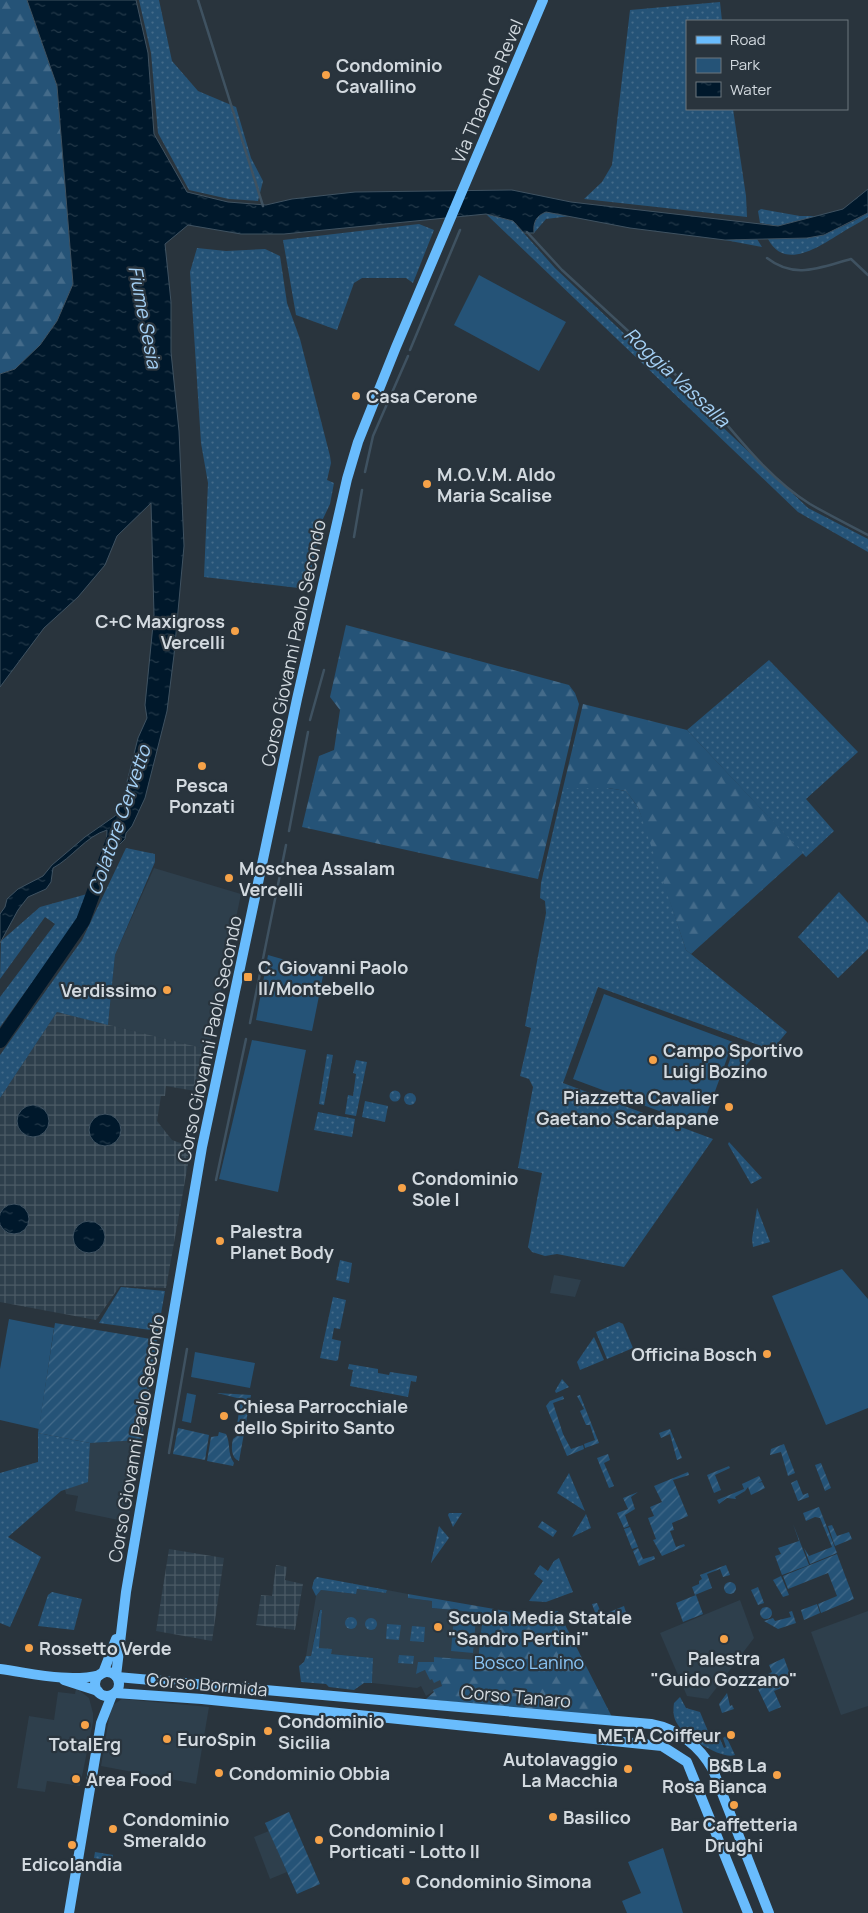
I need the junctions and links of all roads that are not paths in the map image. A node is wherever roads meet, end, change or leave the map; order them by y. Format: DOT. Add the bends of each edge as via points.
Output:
graph roads {
  1 [pos="544,0"];
  2 [pos="461,194"];
  3 [pos="122,1617"];
  4 [pos="0,1668"];
  5 [pos="101,1674"];
  6 [pos="51,1676"];
  7 [pos="117,1677"];
  8 [pos="99,1692"];
  9 [pos="298,1692"];
  10 [pos="113,1694"];
  11 [pos="296,1708"];
  12 [pos="101,1724"];
  13 [pos="69,1913"];
  14 [pos="748,1913"];
  15 [pos="769,1913"];
  1 -- 2 [label="main road, Via Thaon de Revel"];
  2 -- 3 [label="main road, Corso Giovanni Paolo Secondo" via="358,442 342,499 210,1106"];
  3 -- 5 [label="main road, Corso Giovanni Paolo Secondo"];
  3 -- 7 [label="main road, Corso Giovanni Paolo Secondo"];
  4 -- 6 [label="main road"];
  5 -- 6 [label="main road"];
  5 -- 7 [label="main road" via="109,1672"];
  5 -- 8 [label="main road" via="96,1683"];
  6 -- 8 [label="main road"];
  7 -- 9 [label="main road, Corso Bormida"];
  7 -- 10 [label="main road" via="119,1684"];
  8 -- 10 [label="main road"];
  8 -- 12 [label="main road"];
  9 -- 15 [label="main road, Corso Tanaro" via="658,1725 674,1731 707,1758"];
  10 -- 11 [label="main road, Corso Bormida"];
  10 -- 12 [label="main road"];
  11 -- 14 [label="main road, Corso Tanaro" via="662,1746 687,1762"];
  12 -- 13 [label="main road"];
}
